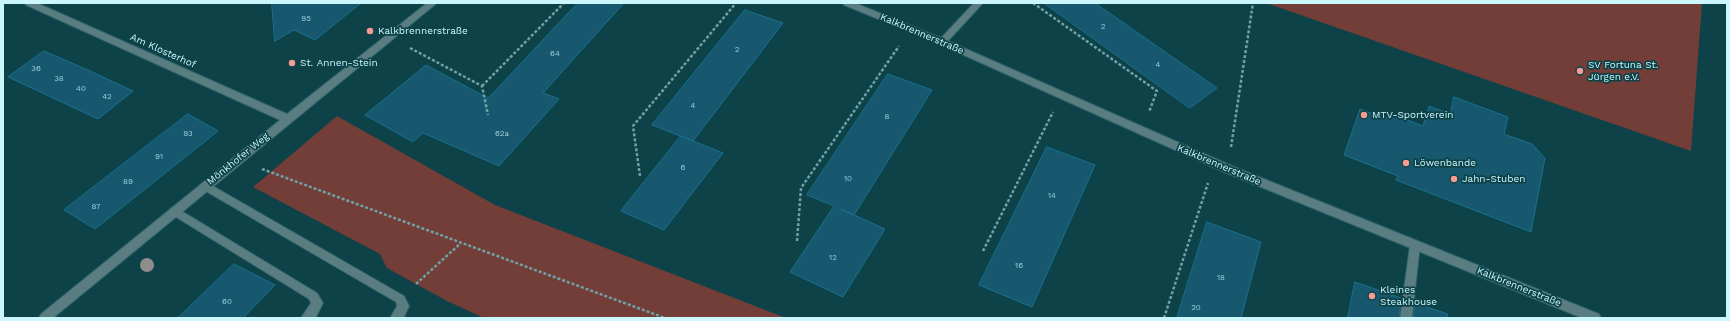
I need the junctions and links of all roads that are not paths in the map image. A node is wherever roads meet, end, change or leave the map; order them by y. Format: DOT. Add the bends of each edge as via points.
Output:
graph roads {
  1 [pos="28,3"];
  2 [pos="433,3"];
  3 [pos="847,3"];
  4 [pos="979,3"];
  5 [pos="942,42"];
  6 [pos="288,119"];
  7 [pos="206,186"];
  8 [pos="175,211"];
  9 [pos="1415,244"];
  10 [pos="45,318"];
  11 [pos="307,318"];
  12 [pos="396,318"];
  13 [pos="1406,318"];
  14 [pos="1595,318"];
  1 -- 6 [label="street, Am Klosterhof"];
  2 -- 6 [label="street, Mönkhofer Weg"];
  3 -- 5 [label="street, Kalkbrennerstraße"];
  4 -- 5 [label="street"];
  5 -- 9 [label="street, Kalkbrennerstraße" via="1228,170"];
  6 -- 7 [label="street, Mönkhofer Weg"];
  7 -- 8 [label="street, Mönkhofer Weg"];
  7 -- 12 [label="street" via="400,299 403,306"];
  8 -- 10 [label="street, Mönkhofer Weg"];
  8 -- 11 [label="street" via="313,296 317,303"];
  9 -- 13 [label="street"];
  9 -- 14 [label="street, Kalkbrennerstraße"];
}
